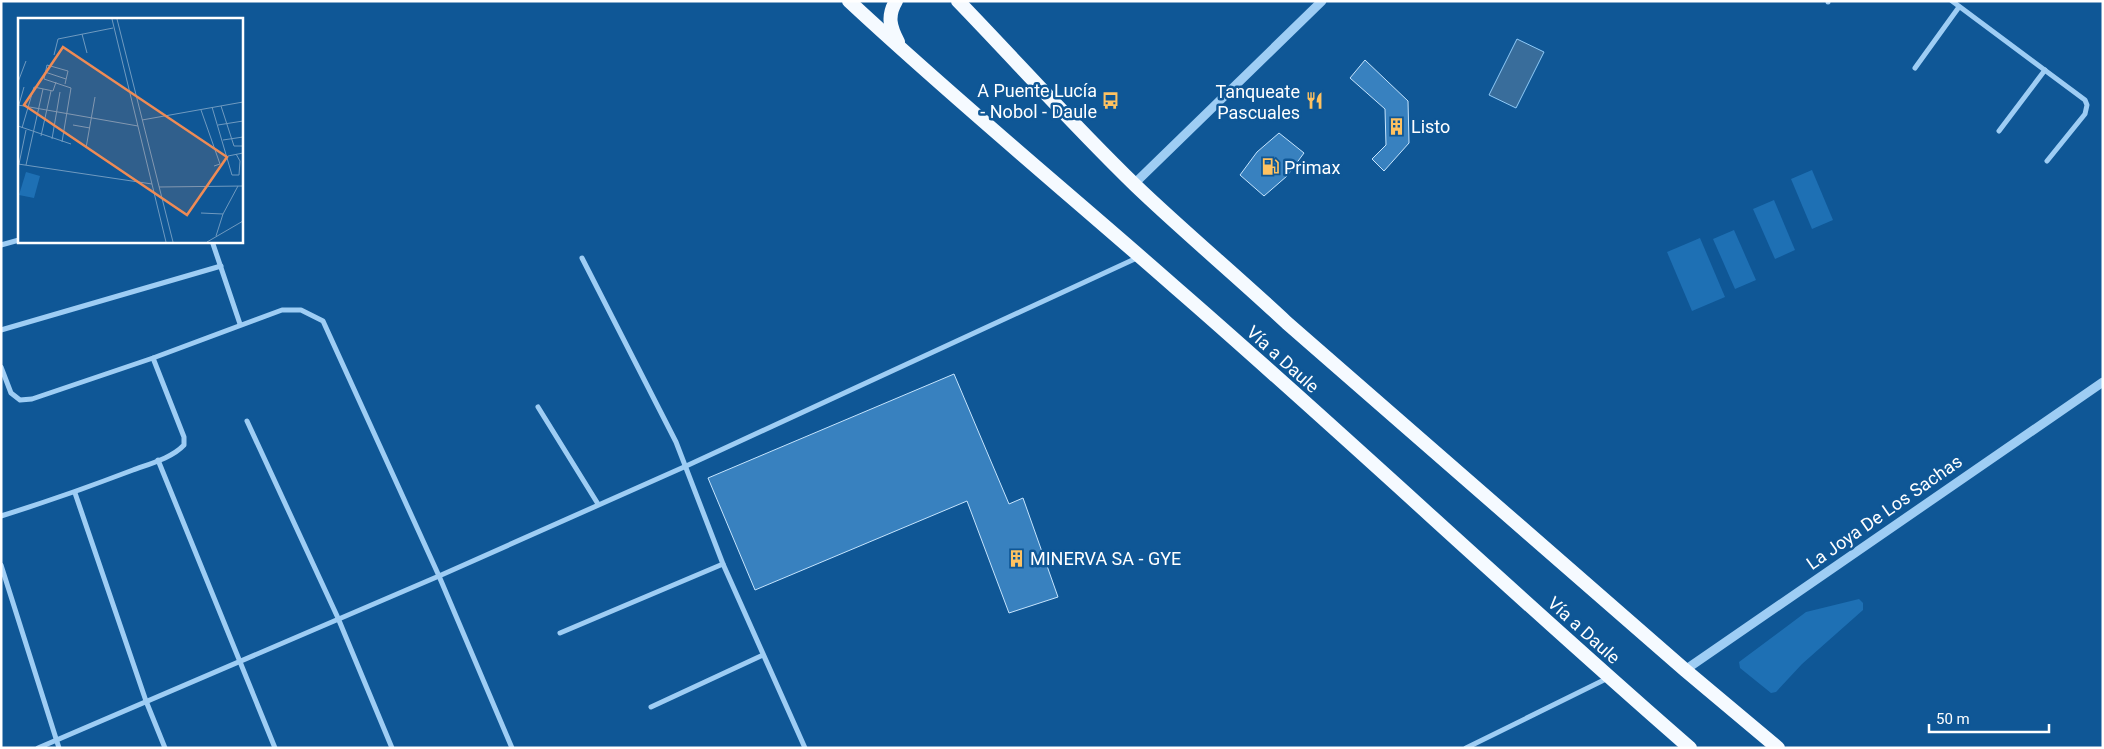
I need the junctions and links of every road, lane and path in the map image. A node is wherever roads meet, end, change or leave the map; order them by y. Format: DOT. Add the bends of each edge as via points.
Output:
graph roads {
  1 [pos="849,1"];
  2 [pos="896,1"];
  3 [pos="958,1"];
  4 [pos="1322,1"];
  5 [pos="1952,1"];
  6 [pos="1959,7"];
  7 [pos="902,50"];
  8 [pos="1915,68"];
  9 [pos="2045,70"];
  10 [pos="1999,131"];
  11 [pos="2047,161"];
  12 [pos="1134,184"];
  13 [pos="18,240"];
  14 [pos="212,242"];
  15 [pos="1,245"];
  16 [pos="1140,256"];
  17 [pos="582,258"];
  18 [pos="220,266"];
  19 [pos="240,324"];
  20 [pos="1,330"];
  21 [pos="154,358"];
  22 [pos="1,367"];
  23 [pos="2103,382"];
  24 [pos="538,407"];
  25 [pos="247,421"];
  26 [pos="158,460"];
  27 [pos="684,467"];
  28 [pos="75,493"];
  29 [pos="598,504"];
  30 [pos="1,516"];
  31 [pos="723,564"];
  32 [pos="1,566"];
  33 [pos="438,576"];
  34 [pos="338,618"];
  35 [pos="560,633"];
  36 [pos="763,655"];
  37 [pos="241,662"];
  38 [pos="1685,670"];
  39 [pos="1609,678"];
  40 [pos="146,701"];
  41 [pos="651,707"];
  42 [pos="57,740"];
  43 [pos="38,748"];
  44 [pos="60,748"];
  45 [pos="165,748"];
  46 [pos="275,748"];
  47 [pos="392,748"];
  48 [pos="512,748"];
  49 [pos="805,748"];
  50 [pos="1466,748"];
  51 [pos="1690,748"];
  52 [pos="1778,748"];
  1 -- 7 [label="highway, Vía a Daule"];
  2 -- 7 [label="highway" via="890,18"];
  3 -- 12 [label="highway, Vía a Daule"];
  4 -- 12 [label="street"];
  5 -- 6 [label="street"];
  6 -- 8 [label="street"];
  6 -- 9 [label="street"];
  7 -- 16 [label="highway, Vía a Daule"];
  9 -- 10 [label="street"];
  9 -- 11 [label="street" via="2085,100 2087,105 2085,114"];
  12 -- 38 [label="highway, Vía a Daule" via="1287,323"];
  13 -- 15 [label="street"];
  14 -- 18 [label="street"];
  16 -- 27 [label="street"];
  16 -- 39 [label="highway, Vía a Daule"];
  17 -- 27 [label="street" via="676,442"];
  18 -- 19 [label="street"];
  18 -- 20 [label="street"];
  19 -- 21 [label="street"];
  19 -- 33 [label="street" via="291,309 309,312 323,320"];
  21 -- 22 [label="street" via="32,399 20,400 10,393"];
  21 -- 26 [label="street" via="184,437 184,445 179,450"];
  23 -- 38 [label="street, La Joya De Los Sachas"];
  24 -- 29 [label="street"];
  25 -- 34 [label="street"];
  26 -- 28 [label="street"];
  26 -- 37 [label="street"];
  27 -- 29 [label="street"];
  27 -- 31 [label="street"];
  28 -- 30 [label="street"];
  28 -- 40 [label="street"];
  29 -- 33 [label="street"];
  31 -- 35 [label="street"];
  31 -- 36 [label="street"];
  32 -- 42 [label="street"];
  33 -- 34 [label="street"];
  33 -- 48 [label="street"];
  34 -- 37 [label="street"];
  34 -- 47 [label="street"];
  36 -- 41 [label="street"];
  36 -- 49 [label="street"];
  37 -- 40 [label="street"];
  37 -- 46 [label="street"];
  38 -- 52 [label="highway, Vía a Daule"];
  39 -- 50 [label="street"];
  39 -- 51 [label="highway, Vía a Daule"];
  40 -- 42 [label="street"];
  40 -- 45 [label="street"];
  42 -- 43 [label="street"];
  42 -- 44 [label="street"];
}
